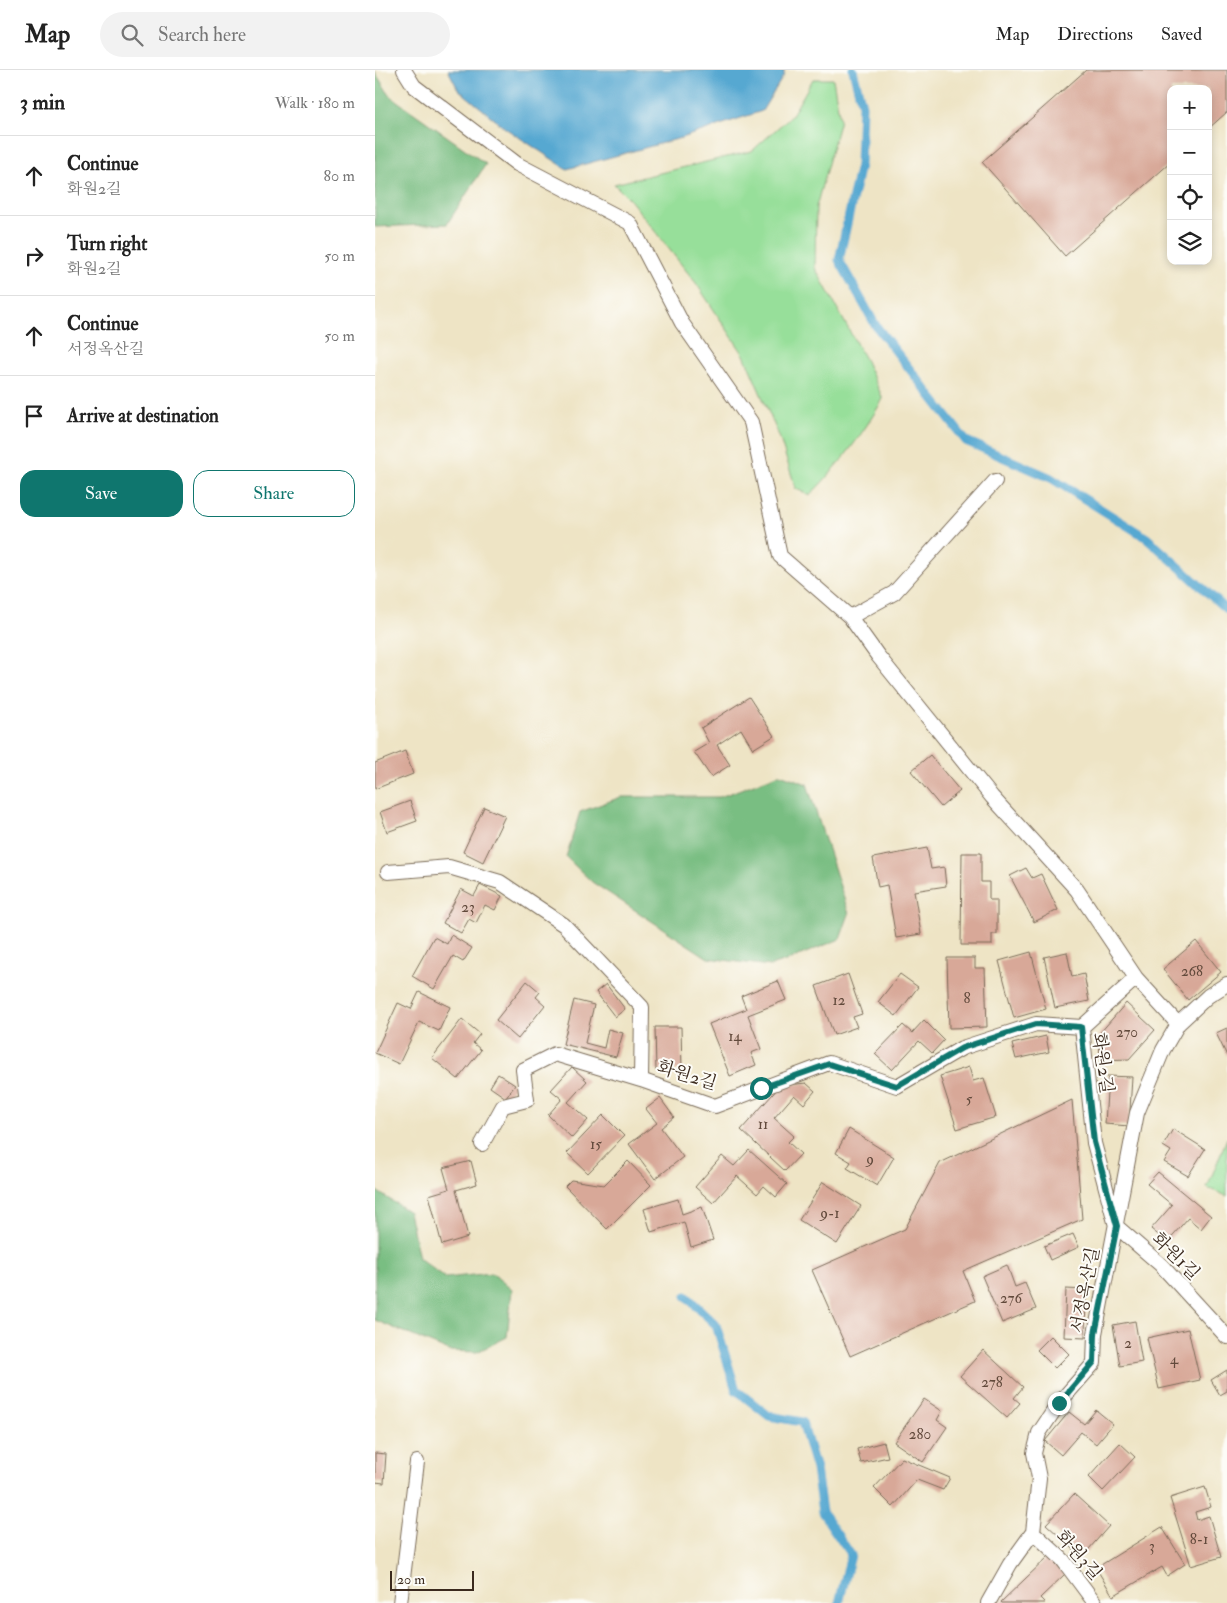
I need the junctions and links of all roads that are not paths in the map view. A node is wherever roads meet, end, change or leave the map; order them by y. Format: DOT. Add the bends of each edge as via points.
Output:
graph roads {
  1 [pos="404,70"];
  2 [pos="995,482"];
  3 [pos="850,617"];
  4 [pos="389,872"];
  5 [pos="1136,978"];
  6 [pos="1227,984"];
  7 [pos="1178,1024"];
  8 [pos="1081,1027"];
  9 [pos="641,1080"];
  10 [pos="482,1144"];
  11 [pos="1117,1226"];
  12 [pos="1227,1337"];
  13 [pos="417,1462"];
  14 [pos="1033,1532"];
  15 [pos="400,1603"];
  16 [pos="988,1603"];
  17 [pos="1095,1603"];
  1 -- 3 [label="lane" via="414,86 517,164 630,223 682,323 751,422 780,556"];
  2 -- 3 [label="lane" via="894,593"];
  3 -- 5 [label="lane" via="992,797 1077,890"];
  4 -- 9 [label="lane, 화원2길" via="449,867 500,882 564,925 642,1007"];
  5 -- 7 [label="lane"];
  5 -- 8 [label="lane"];
  6 -- 7 [label="lane, 서정옥산길" via="1208,996"];
  7 -- 11 [label="lane, 서정옥산길" via="1163,1050 1137,1113"];
  8 -- 9 [label="lane, 화원2길" via="1036,1024 962,1048 897,1086 829,1064 715,1106"];
  8 -- 11 [label="lane, 화원2길" via="1094,1142"];
  9 -- 10 [label="lane" via="555,1054 523,1070 527,1100 503,1106"];
  11 -- 12 [label="lane, 화원1길" via="1161,1265"];
  11 -- 14 [label="lane, 서정옥산길" via="1095,1334 1094,1362 1059,1403 1039,1433 1034,1454 1039,1478"];
  13 -- 15 [label="lane"];
  14 -- 16 [label="lane, 서정옥산길"];
  14 -- 17 [label="lane, 화원3길" via="1063,1560"];
}
